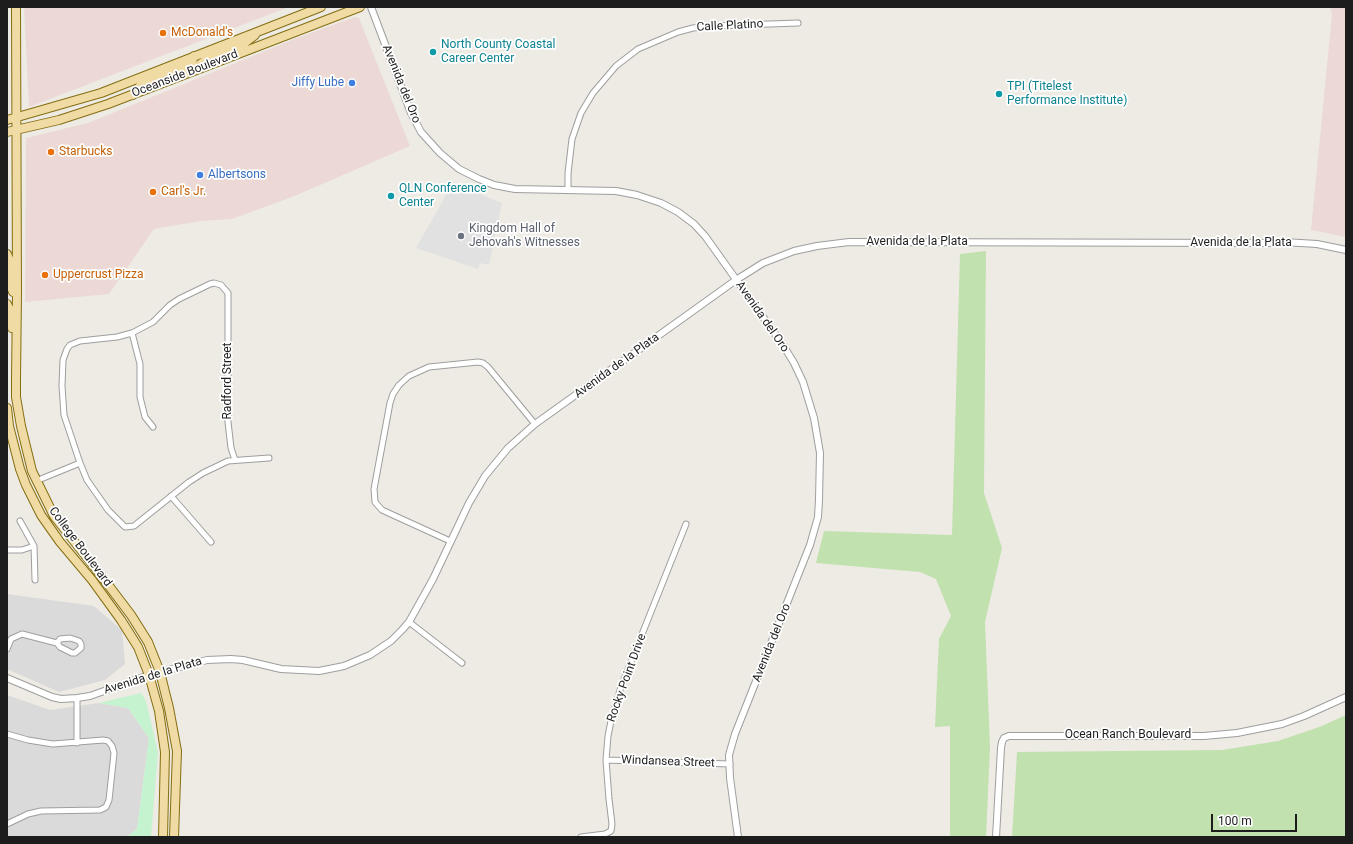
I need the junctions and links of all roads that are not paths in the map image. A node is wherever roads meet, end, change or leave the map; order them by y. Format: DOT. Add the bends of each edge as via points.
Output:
graph roads {
  1 [pos="16,7"];
  2 [pos="321,7"];
  3 [pos="360,7"];
  4 [pos="370,7"];
  5 [pos="798,23"];
  6 [pos="262,29"];
  7 [pos="194,56"];
  8 [pos="197,70"];
  9 [pos="132,95"];
  10 [pos="16,118"];
  11 [pos="7,120"];
  12 [pos="17,131"];
  13 [pos="7,132"];
  14 [pos="568,190"];
  15 [pos="1346,250"];
  16 [pos="7,254"];
  17 [pos="736,280"];
  18 [pos="17,293"];
  19 [pos="7,304"];
  20 [pos="132,333"];
  21 [pos="16,374"];
  22 [pos="7,408"];
  23 [pos="535,424"];
  24 [pos="153,427"];
  25 [pos="15,447"];
  26 [pos="269,458"];
  27 [pos="235,460"];
  28 [pos="80,463"];
  29 [pos="36,481"];
  30 [pos="26,485"];
  31 [pos="171,496"];
  32 [pos="54,516"];
  33 [pos="20,521"];
  34 [pos="686,524"];
  35 [pos="450,541"];
  36 [pos="210,542"];
  37 [pos="34,546"];
  38 [pos="7,550"];
  39 [pos="35,580"];
  40 [pos="409,622"];
  41 [pos="57,642"];
  42 [pos="7,649"];
  43 [pos="462,663"];
  44 [pos="160,672"];
  45 [pos="149,675"];
  46 [pos="7,678"];
  47 [pos="1346,697"];
  48 [pos="77,698"];
  49 [pos="7,734"];
  50 [pos="77,743"];
  51 [pos="606,760"];
  52 [pos="730,764"];
  53 [pos="7,824"];
  54 [pos="163,837"];
  55 [pos="174,837"];
  56 [pos="581,837"];
  57 [pos="738,837"];
  58 [pos="996,837"];
  1 -- 10 [label="main road, College Boulevard"];
  2 -- 6 [label="main road, Oceanside Boulevard"];
  3 -- 8 [label="main road, Oceanside Boulevard"];
  4 -- 14 [label="street, Avenida del Oro" via="411,113 421,132 440,153 458,169 494,185 515,189"];
  5 -- 14 [label="street, Calle Platino" via="692,28 638,49 616,66 593,93 581,113 572,139"];
  6 -- 7 [label="main road, Oceanside Boulevard"];
  6 -- 8 [label="main road" via="242,45 209,58"];
  7 -- 9 [label="main road" via="191,65 145,83"];
  7 -- 10 [label="main road, Oceanside Boulevard" via="101,93"];
  8 -- 9 [label="main road, Oceanside Boulevard"];
  9 -- 12 [label="main road, Oceanside Boulevard" via="60,120"];
  10 -- 11 [label="main road, Oceanside Boulevard"];
  10 -- 12 [label="main road, College Boulevard"];
  12 -- 13 [label="main road, Oceanside Boulevard"];
  12 -- 18 [label="main road, College Boulevard"];
  14 -- 17 [label="street, Avenida del Oro" via="616,191 637,195 667,206 698,228"];
  15 -- 17 [label="street, Avenida de la Plata" via="1317,244 1284,242 849,242 817,246 783,255 763,263"];
  16 -- 18 [label="main road" via="10,261 11,287 13,292"];
  17 -- 23 [label="street, Avenida de la Plata"];
  17 -- 52 [label="street, Avenida del Oro" via="794,363 814,418 820,453 818,517 810,545 735,734"];
  18 -- 21 [label="main road, College Boulevard"];
  19 -- 21 [label="main road" via="10,310 12,356"];
  20 -- 24 [label="street" via="140,364 140,396 145,417"];
  20 -- 27 [label="street, Radford Street" via="153,322 179,299 214,283 225,288 228,293 228,422"];
  20 -- 28 [label="street" via="80,341 67,349 63,360 64,415"];
  21 -- 29 [label="main road, College Boulevard" via="16,397 21,426"];
  22 -- 25 [label="main road, College Boulevard"];
  23 -- 35 [label="street, Avenida de la Plata" via="508,448 485,476"];
  23 -- 35 [label="street" via="483,363 429,367 409,376 399,385 390,404 374,489 375,502 382,510"];
  25 -- 29 [label="main road" via="26,472"];
  25 -- 30 [label="main road, College Boulevard"];
  26 -- 27 [label="street"];
  27 -- 31 [label="street" via="203,473"];
  28 -- 29 [label="street"];
  28 -- 31 [label="street" via="87,480 108,510 125,527 134,526"];
  29 -- 32 [label="main road, College Boulevard"];
  30 -- 32 [label="main road" via="36,491 50,515"];
  30 -- 45 [label="main road, College Boulevard" via="41,516 121,620 138,647"];
  31 -- 36 [label="street"];
  32 -- 44 [label="main road, College Boulevard" via="131,615 148,642"];
  33 -- 37 [label="street"];
  34 -- 51 [label="street, Rocky Point Drive" via="617,700 608,736"];
  35 -- 40 [label="street, Avenida de la Plata"];
  37 -- 38 [label="street" via="22,550"];
  37 -- 39 [label="street"];
  40 -- 43 [label="street"];
  40 -- 44 [label="street, Avenida de la Plata" via="391,640 370,655 344,666 320,671 281,669 243,660 215,659 193,662"];
  41 -- 42 [label="street" via="22,634 11,639"];
  44 -- 45 [label="street, Avenida de la Plata"];
  44 -- 55 [label="main road, College Boulevard" via="177,751"];
  45 -- 48 [label="street, Avenida de la Plata" via="90,696"];
  45 -- 54 [label="main road, College Boulevard" via="166,752"];
  46 -- 48 [label="street, Avenida de la Plata" via="52,697"];
  47 -- 58 [label="street, Ocean Ranch Boulevard" via="1289,721 1237,733 1204,736 1004,738 1001,748"];
  48 -- 50 [label="street"];
  49 -- 50 [label="street" via="53,744"];
  50 -- 53 [label="street" via="103,740 112,746 114,753 106,807 100,810 41,811"];
  51 -- 52 [label="street, Windansea Street"];
  51 -- 56 [label="street, Rocky Point Drive" via="611,831"];
  52 -- 57 [label="street, Avenida del Oro"];
}
